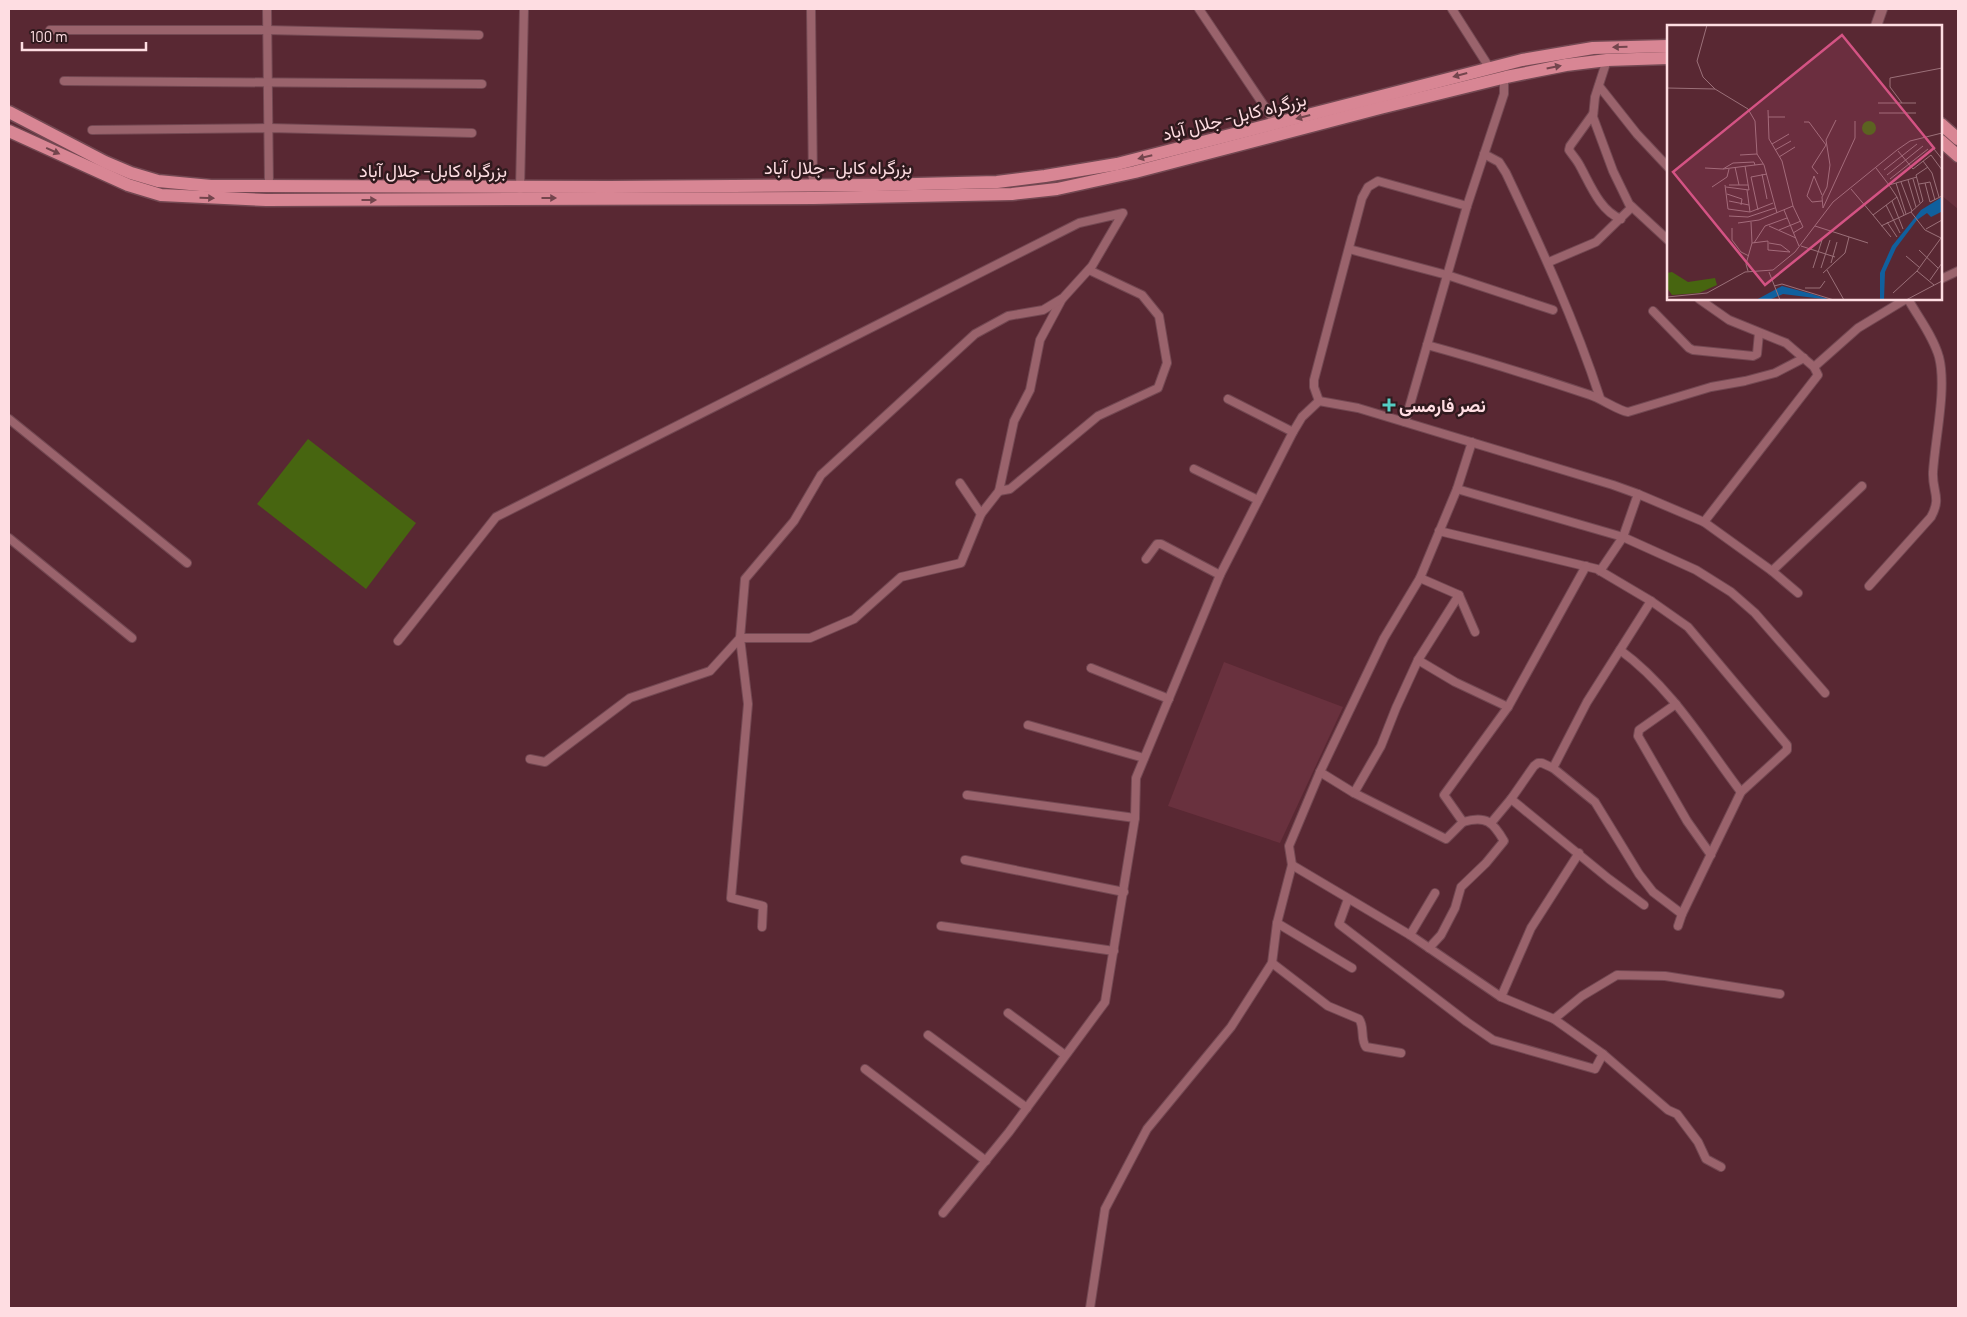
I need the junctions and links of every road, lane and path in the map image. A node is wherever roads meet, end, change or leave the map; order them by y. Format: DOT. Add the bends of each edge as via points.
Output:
graph roads {
  1 [pos="267,9"];
  2 [pos="524,9"];
  3 [pos="811,9"];
  4 [pos="1199,9"];
  5 [pos="1452,9"];
  6 [pos="1882,9"];
  7 [pos="1876,25"];
  8 [pos="50,30"];
  9 [pos="267,30"];
  10 [pos="479,35"];
  11 [pos="1667,46"];
  12 [pos="1667,58"];
  13 [pos="1607,60"];
  14 [pos="1489,67"];
  15 [pos="1506,77"];
  16 [pos="64,81"];
  17 [pos="267,81"];
  18 [pos="482,84"];
  19 [pos="1599,86"];
  20 [pos="9,112"];
  21 [pos="1593,114"];
  22 [pos="1942,125"];
  23 [pos="270,128"];
  24 [pos="1279,129"];
  25 [pos="92,130"];
  26 [pos="9,131"];
  27 [pos="472,133"];
  28 [pos="1958,139"];
  29 [pos="1942,142"];
  30 [pos="1484,154"];
  31 [pos="1958,156"];
  32 [pos="1667,166"];
  33 [pos="813,184"];
  34 [pos="269,188"];
  35 [pos="521,192"];
  36 [pos="1466,206"];
  37 [pos="1632,207"];
  38 [pos="1621,219"];
  39 [pos="1667,239"];
  40 [pos="1349,249"];
  41 [pos="1549,262"];
  42 [pos="1089,270"];
  43 [pos="1958,271"];
  44 [pos="1447,275"];
  45 [pos="1942,279"];
  46 [pos="1063,298"];
  47 [pos="1700,300"];
  48 [pos="1905,300"];
  49 [pos="1908,300"];
  50 [pos="1553,310"];
  51 [pos="1653,311"];
  52 [pos="1759,333"];
  53 [pos="1427,345"];
  54 [pos="1804,358"];
  55 [pos="1814,367"];
  56 [pos="1600,398"];
  57 [pos="1228,399"];
  58 [pos="1319,402"];
  59 [pos="9,419"];
  60 [pos="1404,422"];
  61 [pos="1293,432"];
  62 [pos="1472,442"];
  63 [pos="1194,468"];
  64 [pos="960,483"];
  65 [pos="1862,486"];
  66 [pos="1457,488"];
  67 [pos="999,491"];
  68 [pos="1638,494"];
  69 [pos="1258,500"];
  70 [pos="982,514"];
  71 [pos="1704,522"];
  72 [pos="1439,531"];
  73 [pos="1623,537"];
  74 [pos="9,538"];
  75 [pos="1146,559"];
  76 [pos="188,564"];
  77 [pos="1586,566"];
  78 [pos="1600,571"];
  79 [pos="1772,571"];
  80 [pos="1220,574"];
  81 [pos="1420,578"];
  82 [pos="1869,586"];
  83 [pos="1798,593"];
  84 [pos="1459,596"];
  85 [pos="1651,601"];
  86 [pos="1475,632"];
  87 [pos="132,638"];
  88 [pos="740,638"];
  89 [pos="398,641"];
  90 [pos="1620,650"];
  91 [pos="1418,660"];
  92 [pos="1091,668"];
  93 [pos="1825,692"];
  94 [pos="1169,699"];
  95 [pos="1676,704"];
  96 [pos="1508,706"];
  97 [pos="1028,725"];
  98 [pos="1144,758"];
  99 [pos="530,759"];
  100 [pos="1553,768"];
  101 [pos="1320,772"];
  102 [pos="1741,792"];
  103 [pos="1354,793"];
  104 [pos="967,795"];
  105 [pos="1511,799"];
  106 [pos="1134,818"];
  107 [pos="1463,822"];
  108 [pos="1491,823"];
  109 [pos="1578,853"];
  110 [pos="1711,855"];
  111 [pos="965,860"];
  112 [pos="1292,865"];
  113 [pos="1124,892"];
  114 [pos="1435,893"];
  115 [pos="1348,899"];
  116 [pos="1644,905"];
  117 [pos="1682,914"];
  118 [pos="1277,923"];
  119 [pos="941,926"];
  120 [pos="1678,926"];
  121 [pos="762,927"];
  122 [pos="1410,935"];
  123 [pos="1429,948"];
  124 [pos="1114,951"];
  125 [pos="1272,963"];
  126 [pos="1352,968"];
  127 [pos="1780,994"];
  128 [pos="1501,997"];
  129 [pos="1008,1013"];
  130 [pos="1554,1019"];
  131 [pos="928,1036"];
  132 [pos="1401,1053"];
  133 [pos="1603,1054"];
  134 [pos="1065,1056"];
  135 [pos="865,1069"];
  136 [pos="1026,1108"];
  137 [pos="986,1161"];
  138 [pos="1721,1167"];
  139 [pos="943,1213"];
  140 [pos="1090,1308"];
  1 -- 9 [label="street"];
  2 -- 35 [label="street"];
  3 -- 33 [label="street"];
  4 -- 24 [label="street"];
  5 -- 14 [label="street"];
  6 -- 7 [label="street"];
  8 -- 9 [label="street"];
  9 -- 10 [label="street"];
  9 -- 17 [label="street"];
  11 -- 14 [label="highway, بزرگراه کابل- جلال آباد, one-way" via="1593,48"];
  12 -- 13 [label="highway, بزرگراه کابل- جلال آباد"];
  15 -- 13 [label="highway, بزرگراه کابل- جلال آباد, one-way"];
  13 -- 19 [label="street"];
  14 -- 24 [label="highway, بزرگراه کابل- جلال آباد, one-way"];
  15 -- 24 [label="highway, بزرگراه کابل- جلال آباد"];
  15 -- 30 [label="street" via="1504,94"];
  16 -- 17 [label="street"];
  17 -- 18 [label="street"];
  17 -- 23 [label="street"];
  19 -- 21 [label="street"];
  19 -- 32 [label="street"];
  20 -- 34 [label="highway, بزرگراه کابل- جلال آباد" via="131,174 179,184"];
  21 -- 37 [label="street" via="1620,187"];
  21 -- 38 [label="street" via="1569,150 1595,193"];
  22 -- 28 [label="highway"];
  23 -- 25 [label="street"];
  23 -- 27 [label="street"];
  23 -- 34 [label="street"];
  24 -- 33 [label="highway, بزرگراه کابل- جلال آباد, one-way" via="1045,176 988,182"];
  35 -- 24 [label="highway, بزرگراه کابل- جلال آباد, one-way" via="814,198 1012,194 1135,172"];
  26 -- 35 [label="highway, بزرگراه کابل- جلال آباد, one-way" via="128,185 161,195 266,200"];
  29 -- 31 [label="highway"];
  30 -- 36 [label="street"];
  30 -- 41 [label="street" via="1499,162 1506,173"];
  33 -- 35 [label="highway, بزرگراه کابل- جلال آباد"];
  34 -- 35 [label="highway, بزرگراه کابل- جلال آباد"];
  36 -- 40 [label="street" via="1384,182 1374,182 1362,198"];
  36 -- 44 [label="street"];
  37 -- 38 [label="street"];
  37 -- 39 [label="street"];
  38 -- 41 [label="street" via="1596,242"];
  40 -- 44 [label="street"];
  40 -- 58 [label="street" via="1314,380"];
  41 -- 56 [label="street"];
  42 -- 46 [label="street"];
  42 -- 67 [label="street" via="1142,294 1159,316 1167,363 1158,388 1098,416 1010,489"];
  42 -- 89 [label="street" via="1123,213 1079,223 496,517"];
  43 -- 45 [label="street"];
  44 -- 50 [label="street"];
  44 -- 53 [label="street"];
  46 -- 67 [label="street" via="1040,340 1030,390 1014,421"];
  46 -- 88 [label="street" via="1043,310 1008,316 975,334 821,475 794,521 744,579"];
  47 -- 52 [label="street" via="1729,320"];
  48 -- 55 [label="street" via="1858,328"];
  49 -- 82 [label="street" via="1936,347 1941,369 1933,475 1937,505 1931,517"];
  51 -- 52 [label="street" via="1693,350 1753,356 1757,354"];
  52 -- 54 [label="street" via="1786,343"];
  53 -- 56 [label="street"];
  53 -- 60 [label="street"];
  54 -- 55 [label="street"];
  54 -- 56 [label="street" via="1775,373 1711,387 1628,412"];
  55 -- 71 [label="street" via="1818,375"];
  57 -- 61 [label="street"];
  58 -- 60 [label="street" via="1358,408"];
  58 -- 61 [label="street" via="1302,417"];
  59 -- 76 [label="street"];
  60 -- 62 [label="street"];
  61 -- 69 [label="street"];
  62 -- 66 [label="street"];
  62 -- 68 [label="street"];
  63 -- 69 [label="street"];
  64 -- 70 [label="street"];
  65 -- 79 [label="street"];
  66 -- 72 [label="street"];
  66 -- 73 [label="street"];
  67 -- 70 [label="street"];
  68 -- 71 [label="street"];
  68 -- 73 [label="street"];
  69 -- 80 [label="street"];
  70 -- 88 [label="street" via="961,563 901,577 854,619 810,638"];
  71 -- 79 [label="street"];
  72 -- 77 [label="street"];
  72 -- 81 [label="street"];
  73 -- 78 [label="street"];
  73 -- 93 [label="street" via="1696,570 1731,592 1755,613"];
  74 -- 87 [label="street"];
  75 -- 80 [label="street" via="1157,544 1161,544"];
  77 -- 78 [label="street"];
  77 -- 96 [label="street"];
  78 -- 85 [label="street"];
  79 -- 83 [label="street"];
  80 -- 94 [label="street"];
  81 -- 84 [label="street"];
  81 -- 101 [label="street" via="1384,638"];
  84 -- 86 [label="street"];
  84 -- 91 [label="street"];
  85 -- 90 [label="street"];
  85 -- 102 [label="street" via="1688,627 1787,745 1787,750"];
  88 -- 99 [label="street" via="710,671 630,698 545,762"];
  88 -- 121 [label="street" via="748,704 732,898 763,906"];
  90 -- 95 [label="street"];
  90 -- 100 [label="street" via="1587,702"];
  91 -- 96 [label="street" via="1455,682"];
  91 -- 103 [label="street" via="1381,746"];
  92 -- 94 [label="street"];
  94 -- 98 [label="street"];
  95 -- 102 [label="street"];
  95 -- 110 [label="street" via="1639,730 1638,736 1687,821"];
  96 -- 107 [label="street" via="1444,795"];
  97 -- 98 [label="street"];
  98 -- 106 [label="street" via="1136,778"];
  100 -- 105 [label="street" via="1538,763"];
  100 -- 117 [label="street" via="1596,802 1652,892"];
  101 -- 103 [label="street"];
  101 -- 112 [label="street" via="1289,846"];
  102 -- 110 [label="street"];
  103 -- 107 [label="street" via="1446,838"];
  104 -- 106 [label="street"];
  105 -- 108 [label="street"];
  105 -- 109 [label="street"];
  106 -- 113 [label="street"];
  107 -- 108 [label="street" via="1483,819"];
  108 -- 123 [label="street" via="1504,841 1461,887 1455,908 1441,935"];
  109 -- 116 [label="street"];
  109 -- 128 [label="street" via="1531,928"];
  110 -- 117 [label="street"];
  111 -- 113 [label="street"];
  112 -- 115 [label="street"];
  112 -- 118 [label="street"];
  113 -- 124 [label="street"];
  114 -- 122 [label="street"];
  115 -- 122 [label="street"];
  115 -- 133 [label="street" via="1339,924 1493,1040 1595,1069"];
  117 -- 120 [label="street"];
  118 -- 125 [label="street"];
  118 -- 126 [label="street"];
  119 -- 124 [label="street"];
  122 -- 123 [label="street"];
  123 -- 128 [label="street"];
  124 -- 134 [label="street" via="1105,1002"];
  125 -- 132 [label="street" via="1328,1006 1359,1019 1364,1046"];
  125 -- 140 [label="street" via="1231,1026 1147,1129 1105,1209"];
  127 -- 130 [label="street" via="1665,976 1616,975 1582,996"];
  128 -- 130 [label="street"];
  129 -- 134 [label="street"];
  130 -- 133 [label="street"];
  131 -- 136 [label="street"];
  133 -- 138 [label="street" via="1668,1110 1677,1114 1698,1142 1706,1160"];
  134 -- 136 [label="street"];
  135 -- 137 [label="street"];
  136 -- 137 [label="street"];
  137 -- 139 [label="street"];
}
